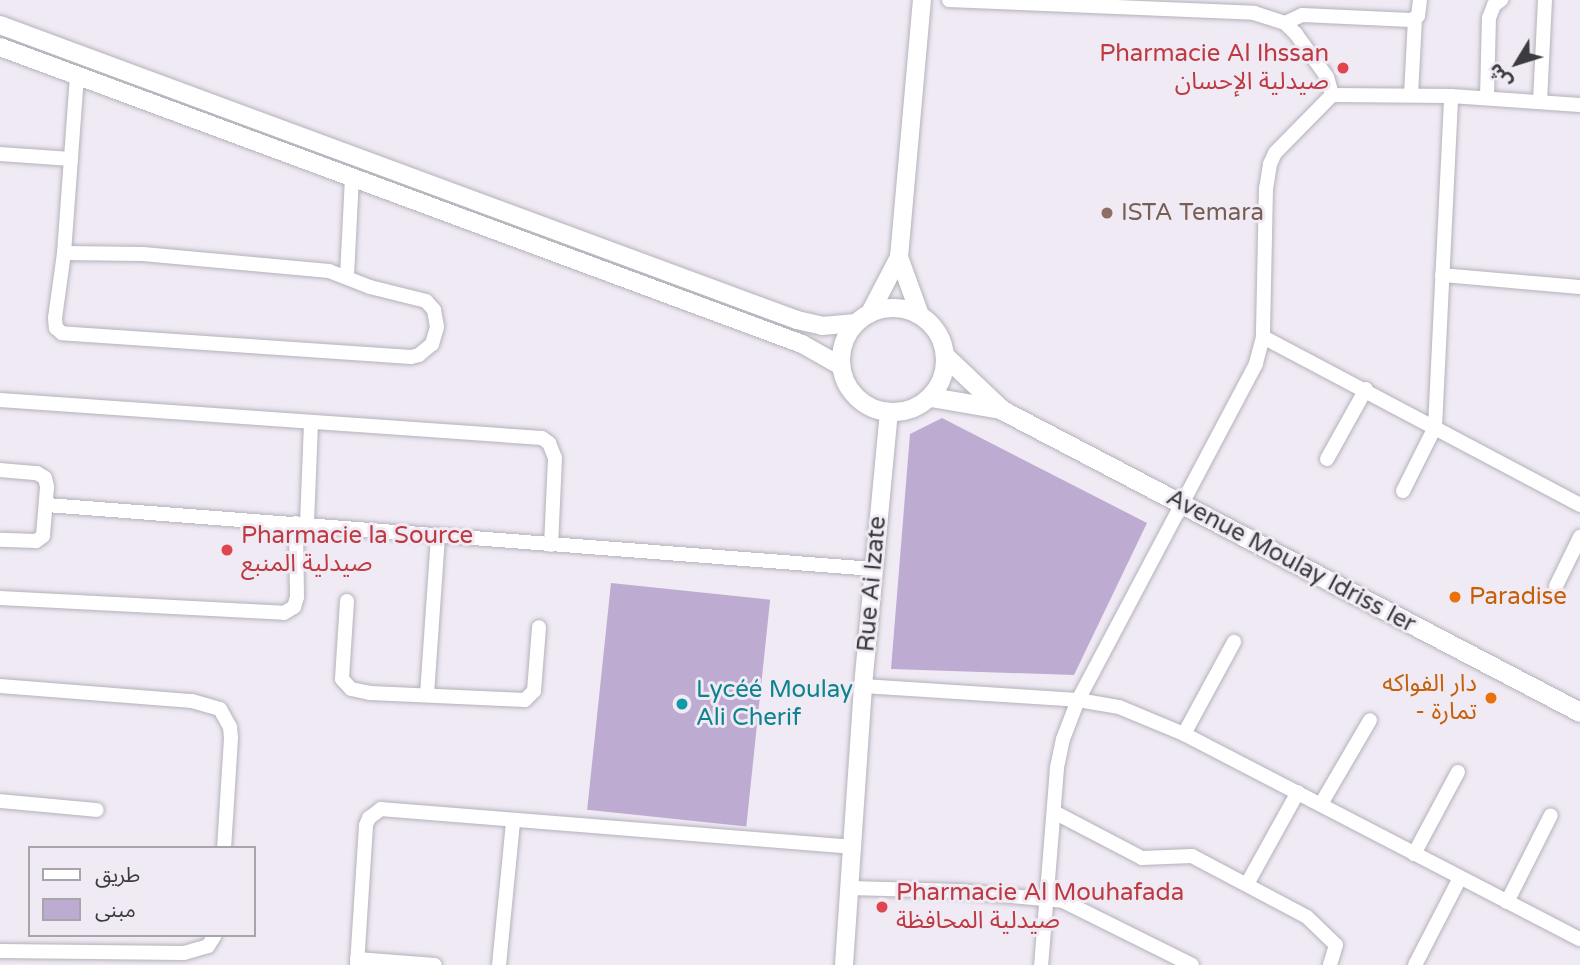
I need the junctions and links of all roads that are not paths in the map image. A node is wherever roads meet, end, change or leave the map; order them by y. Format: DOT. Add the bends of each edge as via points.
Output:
graph roads {
  1 [pos="922,0"];
  2 [pos="949,0"];
  3 [pos="1420,0"];
  4 [pos="1501,0"];
  5 [pos="1545,0"];
  6 [pos="1049,2"];
  7 [pos="1171,4"];
  8 [pos="1237,6"];
  9 [pos="1415,19"];
  10 [pos="1285,23"];
  11 [pos="0,24"];
  12 [pos="0,47"];
  13 [pos="77,76"];
  14 [pos="1332,95"];
  15 [pos="1411,95"];
  16 [pos="1451,96"];
  17 [pos="1487,98"];
  18 [pos="1541,102"];
  19 [pos="1580,105"];
  20 [pos="0,153"];
  21 [pos="71,159"];
  22 [pos="352,176"];
  23 [pos="64,253"];
  24 [pos="899,257"];
  25 [pos="1442,275"];
  26 [pos="347,276"];
  27 [pos="1580,287"];
  28 [pos="920,315"];
  29 [pos="863,318"];
  30 [pos="1263,337"];
  31 [pos="946,357"];
  32 [pos="841,366"];
  33 [pos="1366,389"];
  34 [pos="931,397"];
  35 [pos="0,400"];
  36 [pos="1002,410"];
  37 [pos="889,413"];
  38 [pos="311,422"];
  39 [pos="1436,427"];
  40 [pos="1327,459"];
  41 [pos="0,470"];
  42 [pos="1404,491"];
  43 [pos="1183,504"];
  44 [pos="47,505"];
  45 [pos="1580,505"];
  46 [pos="302,523"];
  47 [pos="438,535"];
  48 [pos="1580,537"];
  49 [pos="0,540"];
  50 [pos="551,545"];
  51 [pos="874,569"];
  52 [pos="1556,586"];
  53 [pos="0,598"];
  54 [pos="347,601"];
  55 [pos="539,627"];
  56 [pos="1234,642"];
  57 [pos="863,685"];
  58 [pos="0,686"];
  59 [pos="427,694"];
  60 [pos="1078,700"];
  61 [pos="1580,712"];
  62 [pos="1370,720"];
  63 [pos="1184,734"];
  64 [pos="1458,772"];
  65 [pos="1298,792"];
  66 [pos="0,801"];
  67 [pos="1321,804"];
  68 [pos="97,810"];
  69 [pos="1054,812"];
  70 [pos="1551,815"];
  71 [pos="513,821"];
  72 [pos="224,846"];
  73 [pos="853,847"];
  74 [pos="1414,854"];
  75 [pos="1460,878"];
  76 [pos="1247,884"];
  77 [pos="850,888"];
  78 [pos="1047,898"];
  79 [pos="1507,902"];
  80 [pos="1578,934"];
  81 [pos="214,937"];
  82 [pos="0,950"];
  83 [pos="357,962"];
  84 [pos="435,965"];
  85 [pos="499,965"];
  86 [pos="844,965"];
  87 [pos="1041,965"];
  88 [pos="1192,965"];
  89 [pos="1329,965"];
  90 [pos="1415,965"];
  1 -- 24 [label="street"];
  2 -- 6 [label="street"];
  3 -- 9 [label="street"];
  4 -- 17 [label="street" via="1489,18"];
  5 -- 18 [label="street"];
  6 -- 7 [label="street"];
  7 -- 8 [label="street"];
  8 -- 10 [label="street"];
  9 -- 10 [label="street" via="1302,15"];
  9 -- 15 [label="street"];
  10 -- 14 [label="street" via="1309,48"];
  11 -- 29 [label="street" via="797,320 822,326"];
  12 -- 13 [label="street"];
  13 -- 21 [label="street"];
  13 -- 22 [label="street"];
  14 -- 15 [label="street"];
  14 -- 30 [label="street" via="1270,164"];
  15 -- 16 [label="street"];
  16 -- 17 [label="street"];
  16 -- 25 [label="street"];
  17 -- 18 [label="street"];
  18 -- 19 [label="street"];
  20 -- 21 [label="street"];
  21 -- 23 [label="street"];
  22 -- 26 [label="street"];
  22 -- 32 [label="street" via="802,344"];
  23 -- 26 [label="street" via="143,254 317,268"];
  23 -- 26 [label="street" via="55,324 68,335 411,357 432,344 438,327 426,301 370,288"];
  24 -- 28 [label="street"];
  24 -- 29 [label="street"];
  25 -- 27 [label="street"];
  25 -- 39 [label="street"];
  28 -- 29 [label="street" via="888,308"];
  28 -- 31 [label="street" via="933,326"];
  29 -- 32 [label="street" via="846,336"];
  30 -- 33 [label="street"];
  30 -- 43 [label="street" via="1256,363"];
  31 -- 34 [label="street" via="940,384"];
  31 -- 36 [label="main road"];
  32 -- 37 [label="street" via="856,397"];
  33 -- 39 [label="street"];
  33 -- 40 [label="street"];
  34 -- 36 [label="main road"];
  34 -- 37 [label="street" via="919,407"];
  35 -- 38 [label="street"];
  36 -- 43 [label="main road, Avenue Moulay Idriss Ier"];
  37 -- 51 [label="street, Rue Ai Izate"];
  38 -- 46 [label="street"];
  38 -- 50 [label="street" via="542,438 555,458"];
  39 -- 42 [label="street"];
  39 -- 45 [label="street"];
  41 -- 44 [label="street" via="42,475 47,482"];
  43 -- 60 [label="street"];
  43 -- 61 [label="main road, Avenue Moulay Idriss Ier"];
  44 -- 46 [label="street"];
  44 -- 49 [label="street" via="40,539"];
  46 -- 47 [label="street"];
  46 -- 53 [label="street" via="297,597 294,607 284,613"];
  47 -- 50 [label="street"];
  47 -- 59 [label="street"];
  48 -- 52 [label="street"];
  50 -- 51 [label="street"];
  51 -- 57 [label="street, Rue Ai Izate"];
  54 -- 59 [label="street" via="341,672 346,684 369,692"];
  55 -- 59 [label="street" via="534,691 529,698"];
  56 -- 63 [label="street"];
  57 -- 60 [label="street"];
  57 -- 73 [label="street, Rue Ai Izate"];
  58 -- 72 [label="street" via="192,701 220,709 231,738"];
  60 -- 63 [label="street" via="1119,707"];
  60 -- 69 [label="street" via="1063,739"];
  62 -- 67 [label="street"];
  63 -- 65 [label="street"];
  64 -- 74 [label="street"];
  65 -- 67 [label="street"];
  65 -- 76 [label="street"];
  66 -- 68 [label="street"];
  67 -- 74 [label="street"];
  69 -- 76 [label="street" via="1135,856 1192,856"];
  69 -- 78 [label="street"];
  70 -- 79 [label="street"];
  71 -- 73 [label="street"];
  71 -- 83 [label="street" via="389,808 374,813 365,835"];
  71 -- 85 [label="street"];
  73 -- 77 [label="street, Rue Ai Izate"];
  74 -- 75 [label="street"];
  75 -- 79 [label="street"];
  75 -- 90 [label="street"];
  76 -- 89 [label="street" via="1307,916 1334,939 1336,953"];
  77 -- 78 [label="street"];
  77 -- 86 [label="street, Rue Ai Izate"];
  78 -- 87 [label="street"];
  78 -- 88 [label="street" via="1079,908"];
  79 -- 80 [label="street"];
  81 -- 82 [label="street" via="208,946 184,953"];
  83 -- 84 [label="street"];
}
